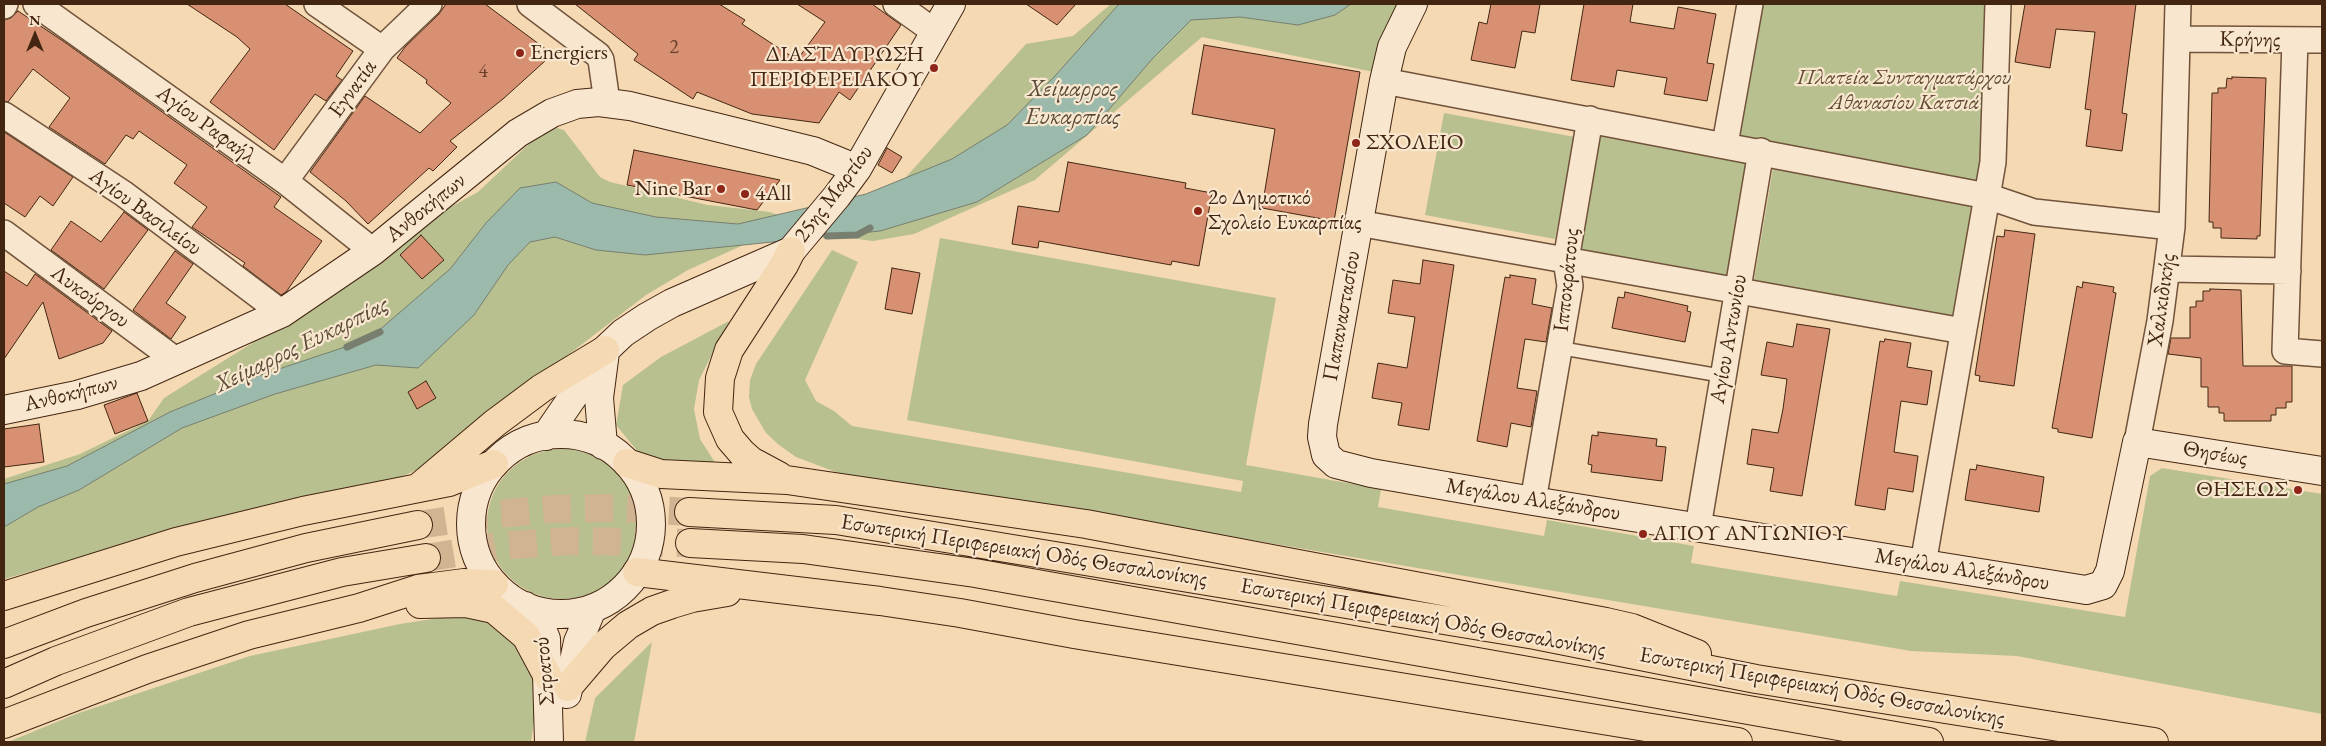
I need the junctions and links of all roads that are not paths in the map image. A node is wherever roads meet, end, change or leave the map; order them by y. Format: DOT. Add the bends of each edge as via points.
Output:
graph roads {
  1 [pos="36,4"];
  2 [pos="318,4"];
  3 [pos="429,4"];
  4 [pos="530,4"];
  5 [pos="896,4"];
  6 [pos="951,4"];
  7 [pos="1413,4"];
  8 [pos="1750,4"];
  9 [pos="1998,4"];
  10 [pos="2178,4"];
  11 [pos="935,32"];
  12 [pos="2177,39"];
  13 [pos="2295,40"];
  14 [pos="2322,40"];
  15 [pos="382,49"];
  16 [pos="1384,81"];
  17 [pos="607,102"];
  18 [pos="4,115"];
  19 [pos="1590,119"];
  20 [pos="1725,144"];
  21 [pos="1761,151"];
  22 [pos="857,169"];
  23 [pos="284,181"];
  24 [pos="1987,196"];
  25 [pos="1358,223"];
  26 [pos="2172,227"];
  27 [pos="4,233"];
  28 [pos="373,251"];
  29 [pos="791,251"];
  30 [pos="1566,260"];
  31 [pos="2167,269"];
  32 [pos="2288,271"];
  33 [pos="1737,291"];
  34 [pos="282,313"];
  35 [pos="1963,331"];
  36 [pos="1560,348"];
  37 [pos="605,350"];
  38 [pos="2322,354"];
  39 [pos="177,361"];
  40 [pos="1723,376"];
  41 [pos="4,410"];
  42 [pos="546,436"];
  43 [pos="2137,442"];
  44 [pos="603,445"];
  45 [pos="1326,455"];
  46 [pos="627,463"];
  47 [pos="494,464"];
  48 [pos="2322,471"];
  49 [pos="787,480"];
  50 [pos="418,488"];
  51 [pos="1533,500"];
  52 [pos="689,512"];
  53 [pos="418,525"];
  54 [pos="1698,528"];
  55 [pos="690,543"];
  56 [pos="426,558"];
  57 [pos="1923,564"];
  58 [pos="637,572"];
  59 [pos="494,584"];
  60 [pos="758,587"];
  61 [pos="2099,587"];
  62 [pos="4,596"];
  63 [pos="524,606"];
  64 [pos="359,608"];
  65 [pos="592,609"];
  66 [pos="4,644"];
  67 [pos="1756,678"];
  68 [pos="558,682"];
  69 [pos="8,683"];
  70 [pos="4,724"];
  71 [pos="549,742"];
  72 [pos="559,742"];
  73 [pos="1738,742"];
  74 [pos="1930,742"];
  75 [pos="2154,742"];
  1 -- 23 [label="street, Αγίου Ραφαήλ"];
  2 -- 15 [label="street"];
  3 -- 15 [label="street, Εγνατία"];
  4 -- 17 [label="street" via="598,55"];
  5 -- 11 [label="street"];
  6 -- 11 [label="street, 25ης Μαρτίου"];
  7 -- 16 [label="street, Παπαναστασίου" via="1392,47"];
  8 -- 20 [label="street"];
  9 -- 24 [label="street" via="1994,140"];
  10 -- 12 [label="street, Χαλκιδικής"];
  11 -- 22 [label="street, 25ης Μαρτίου"];
  12 -- 13 [label="street, Κρήνης"];
  12 -- 26 [label="street, Χαλκιδικής"];
  13 -- 14 [label="street, Κρήνης"];
  13 -- 32 [label="street"];
  15 -- 23 [label="street, Εγνατία"];
  16 -- 19 [label="street"];
  16 -- 25 [label="street, Παπαναστασίου"];
  17 -- 22 [label="street, Ανθοκήπων" via="813,151"];
  17 -- 28 [label="street, Ανθοκήπων" via="577,104 538,121 497,149"];
  18 -- 34 [label="street, Αγίου Βασιλείου" via="124,194"];
  19 -- 20 [label="street"];
  19 -- 30 [label="street, Ιπποκράτους"];
  20 -- 21 [label="street"];
  21 -- 24 [label="street"];
  21 -- 33 [label="street, Αγίου Αντωνίου"];
  22 -- 29 [label="street, 25ης Μαρτίου"];
  23 -- 28 [label="street, Αγίου Ραφαήλ"];
  24 -- 26 [label="street" via="2034,212"];
  24 -- 35 [label="street"];
  25 -- 30 [label="street"];
  25 -- 45 [label="street, Παπαναστασίου" via="1323,424"];
  26 -- 31 [label="street, Χαλκιδικής"];
  27 -- 39 [label="street, Λυκούργου"];
  28 -- 34 [label="street, Ανθοκήπων"];
  29 -- 37 [label="street, 25ης Μαρτίου" via="647,316"];
  29 -- 49 [label="highway" via="729,350 720,378 718,412 730,439 742,453 767,471"];
  30 -- 33 [label="street"];
  30 -- 36 [label="street, Ιπποκράτους" via="1570,286"];
  31 -- 32 [label="street"];
  31 -- 43 [label="street, Χαλκιδικής"];
  32 -- 38 [label="street" via="2284,351"];
  33 -- 35 [label="street"];
  33 -- 40 [label="street, Αγίου Αντωνίου"];
  34 -- 39 [label="street, Ανθοκήπων"];
  35 -- 57 [label="street"];
  36 -- 40 [label="lane"];
  36 -- 51 [label="street, Ιπποκράτους"];
  37 -- 42 [label="street, 25ης Μαρτίου"];
  37 -- 44 [label="street" via="599,398"];
  37 -- 50 [label="highway" via="526,399"];
  39 -- 41 [label="street, Ανθοκήπων" via="100,389"];
  40 -- 54 [label="street, Αγίου Αντωνίου"];
  42 -- 44 [label="street" via="575,436"];
  42 -- 47 [label="street" via="518,446"];
  43 -- 48 [label="street, Θησέως"];
  43 -- 61 [label="street, Χαλκιδικής" via="2112,564 2107,578"];
  44 -- 46 [label="street"];
  45 -- 51 [label="street, Μεγάλου Αλεξάνδρου" via="1336,464 1351,469"];
  46 -- 49 [label="highway" via="661,474"];
  46 -- 58 [label="street" via="643,487 651,516 649,545"];
  47 -- 50 [label="highway" via="449,482"];
  47 -- 59 [label="street" via="475,498 471,524 480,562"];
  49 -- 67 [label="highway" via="1086,524 1606,622 1632,628"];
  50 -- 62 [label="highway" via="303,511 176,542"];
  51 -- 54 [label="street, Μεγάλου Αλεξάνδρου"];
  52 -- 67 [label="highway, Εσωτερική Περιφερειακή Οδός Θεσσαλονίκης" via="836,520 1535,635"];
  53 -- 66 [label="highway" via="306,548 195,578 86,613"];
  54 -- 57 [label="street, Μεγάλου Αλεξάνδρου"];
  55 -- 74 [label="highway, Εσωτερική Περιφερειακή Οδός Θεσσαλονίκης" via="803,549 974,573"];
  56 -- 69 [label="highway" via="342,572 190,612 56,661"];
  57 -- 61 [label="street, Μεγάλου Αλεξάνδρου" via="2079,590"];
  58 -- 60 [label="highway"];
  58 -- 65 [label="street" via="618,594"];
  59 -- 63 [label="street"];
  59 -- 64 [label="highway" via="435,585 395,594"];
  60 -- 68 [label="highway" via="692,598 652,611 628,625"];
  60 -- 73 [label="highway" via="960,613"];
  63 -- 65 [label="street" via="551,614"];
  63 -- 68 [label="street, Στρατού" via="544,632"];
  64 -- 68 [label="highway" via="438,602 494,609 526,636"];
  64 -- 70 [label="highway" via="249,634"];
  65 -- 68 [label="street, Στρατού"];
  67 -- 75 [label="highway, Εσωτερική Περιφερειακή Οδός Θεσσαλονίκης"];
  68 -- 71 [label="street, Στρατού"];
  68 -- 72 [label="street, Στρατού"];
}
